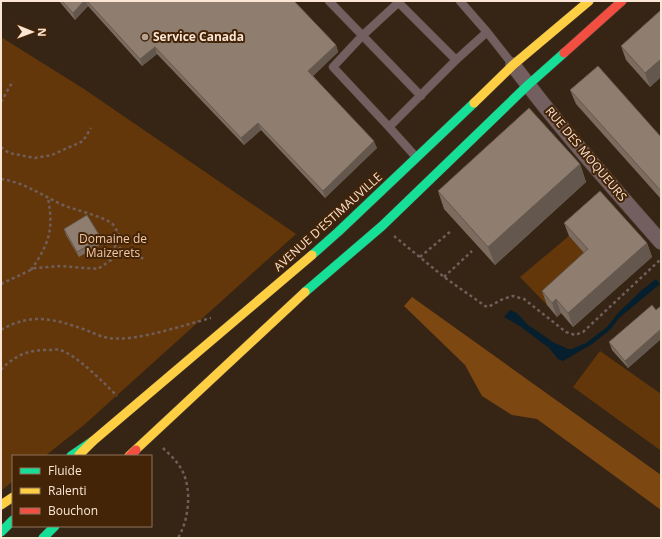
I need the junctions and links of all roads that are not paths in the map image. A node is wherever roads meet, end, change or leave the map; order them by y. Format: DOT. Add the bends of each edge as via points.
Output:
graph roads {
  1 [pos="329,1"];
  2 [pos="398,1"];
  3 [pos="460,1"];
  4 [pos="589,1"];
  5 [pos="622,1"];
  6 [pos="487,32"];
  7 [pos="362,36"];
  8 [pos="456,60"];
  9 [pos="513,65"];
  10 [pos="528,85"];
  11 [pos="421,96"];
  12 [pos="389,128"];
  13 [pos="416,158"];
  14 [pos="661,242"];
  15 [pos="93,441"];
  16 [pos="132,454"];
  17 [pos="72,455"];
  18 [pos="79,455"];
  19 [pos="12,497"];
  20 [pos="1,506"];
  21 [pos="12,521"];
  22 [pos="47,527"];
  23 [pos="54,527"];
  24 [pos="1,532"];
  25 [pos="34,538"];
  26 [pos="42,538"];
  1 -- 7 [label="lane"];
  2 -- 7 [label="lane"];
  2 -- 8 [label="lane"];
  3 -- 6 [label="lane"];
  4 -- 9 [label="main road, AVENUE D'ESTIMAUVILLE"];
  5 -- 10 [label="main road"];
  6 -- 8 [label="lane"];
  6 -- 9 [label="lane"];
  7 -- 11 [label="lane"];
  7 -- 12 [label="lane" via="333,67"];
  8 -- 11 [label="lane"];
  9 -- 10 [label="street, RUE DES MOQUEURS"];
  9 -- 13 [label="main road, AVENUE D'ESTIMAUVILLE"];
  10 -- 14 [label="street, RUE DES MOQUEURS"];
  10 -- 16 [label="main road" via="382,226 294,301"];
  11 -- 12 [label="lane"];
  12 -- 13 [label="lane"];
  13 -- 15 [label="main road, AVENUE D'ESTIMAUVILLE" via="338,232"];
  15 -- 17 [label="main road"];
  15 -- 18 [label="main road, AVENUE D'ESTIMAUVILLE"];
  19 -- 20 [label="main road"];
  21 -- 24 [label="main road"];
  22 -- 25 [label="main road"];
  23 -- 26 [label="main road"];
}
